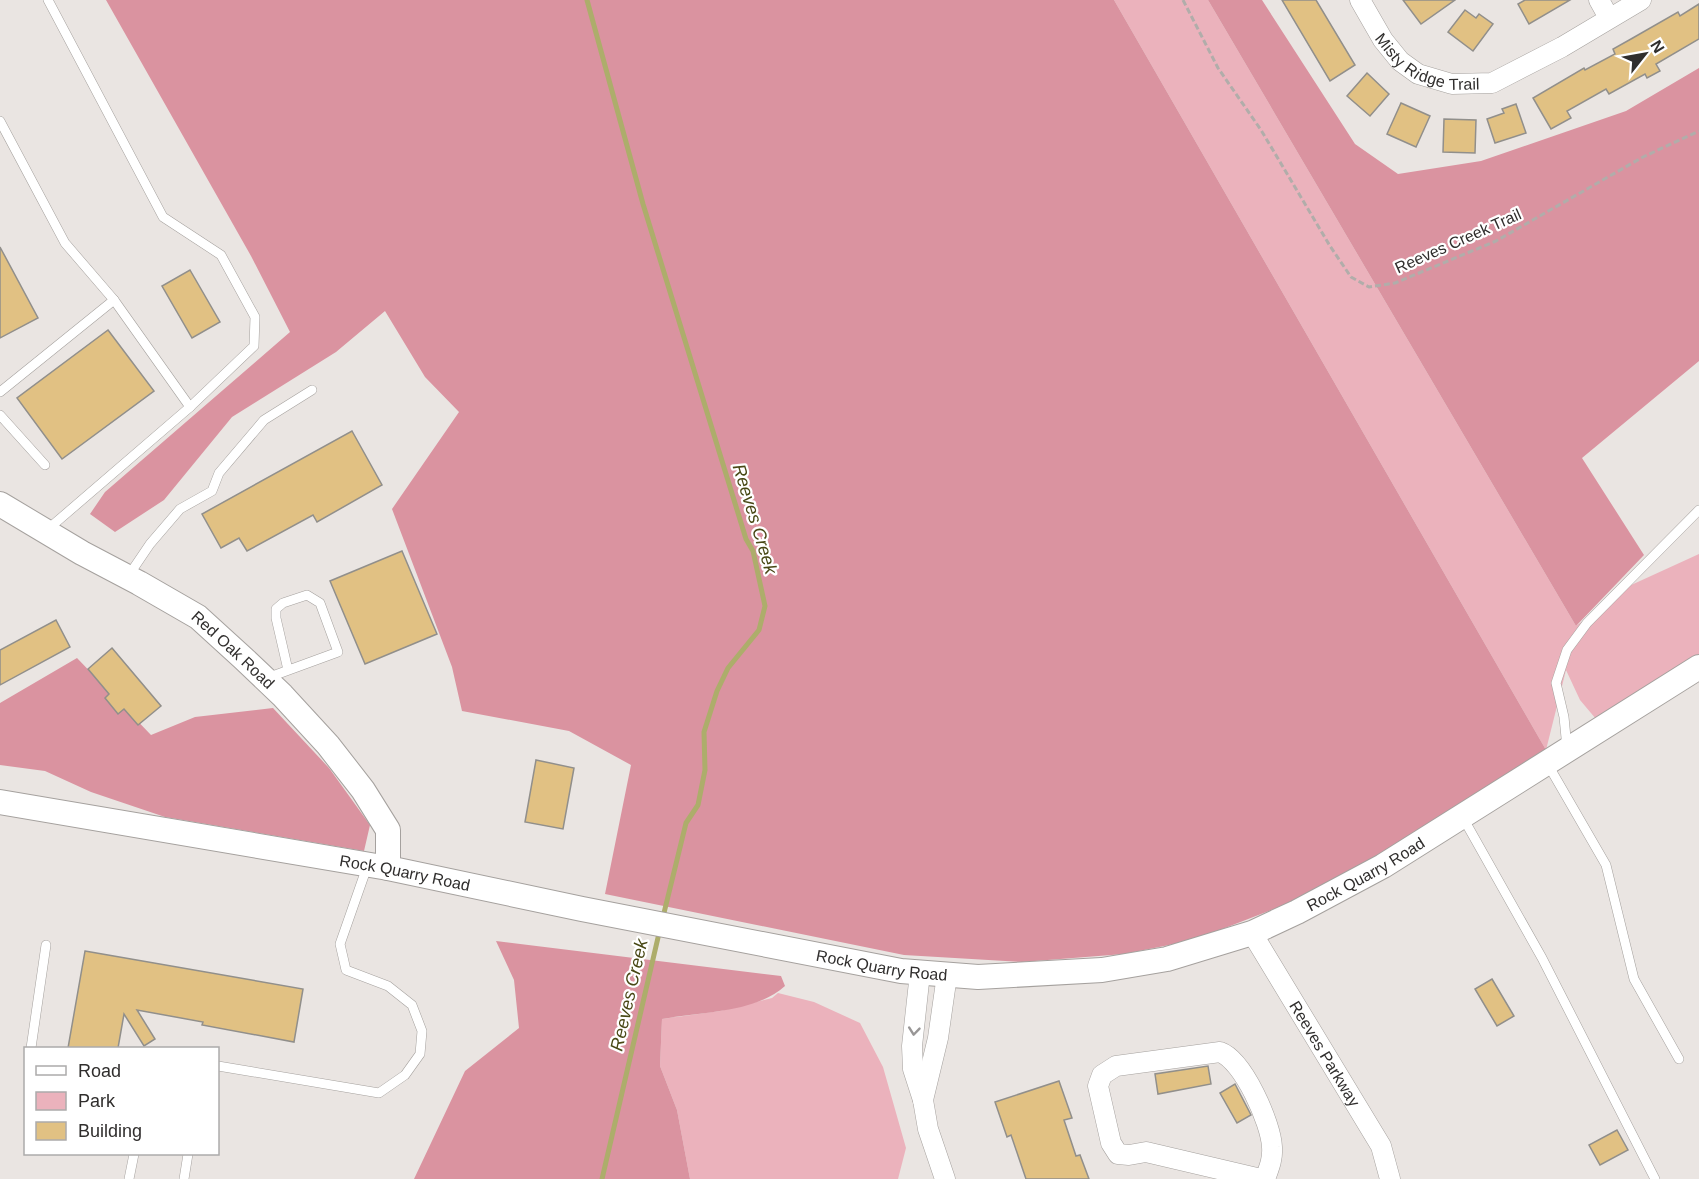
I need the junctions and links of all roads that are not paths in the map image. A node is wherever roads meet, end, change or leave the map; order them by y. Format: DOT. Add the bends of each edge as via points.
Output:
graph roads {
  1 [pos="48,0"];
  2 [pos="1360,0"];
  3 [pos="1599,0"];
  4 [pos="1641,0"];
  5 [pos="1610,18"];
  6 [pos="0,122"];
  7 [pos="5,141"];
  8 [pos="114,300"];
  9 [pos="312,390"];
  10 [pos="0,392"];
  11 [pos="190,407"];
  12 [pos="0,415"];
  13 [pos="45,465"];
  14 [pos="0,504"];
  15 [pos="1699,510"];
  16 [pos="45,531"];
  17 [pos="128,577"];
  18 [pos="1699,667"];
  19 [pos="288,670"];
  20 [pos="265,679"];
  21 [pos="1567,750"];
  22 [pos="1547,763"];
  23 [pos="0,802"];
  24 [pos="1462,816"];
  25 [pos="378,866"];
  26 [pos="1252,933"];
  27 [pos="46,945"];
  28 [pos="920,973"];
  29 [pos="947,975"];
  30 [pos="31,1047"];
  31 [pos="1679,1059"];
  32 [pos="219,1066"];
  33 [pos="923,1100"];
  34 [pos="134,1155"];
  35 [pos="188,1155"];
  36 [pos="129,1179"];
  37 [pos="184,1179"];
  38 [pos="945,1179"];
  39 [pos="1261,1179"];
  40 [pos="1265,1179"];
  41 [pos="1390,1179"];
  42 [pos="1655,1179"];
  1 -- 11 [label="lane" via="163,217 221,255 255,317 254,346"];
  2 -- 5 [label="street, Misty Ridge Trail" via="1400,61 1419,74 1452,84 1492,83"];
  3 -- 5 [label="street"];
  4 -- 5 [label="street, Misty Ridge Trail"];
  6 -- 7 [label="lane"];
  7 -- 8 [label="lane" via="65,243"];
  8 -- 10 [label="lane"];
  8 -- 11 [label="lane"];
  9 -- 17 [label="lane" via="264,420 219,473 212,491 180,509"];
  11 -- 16 [label="lane"];
  12 -- 13 [label="lane"];
  14 -- 16 [label="street, Red Oak Road"];
  15 -- 21 [label="lane" via="1587,623 1567,650 1556,683"];
  16 -- 17 [label="street, Red Oak Road"];
  17 -- 20 [label="street, Red Oak Road" via="198,617"];
  18 -- 21 [label="street, Rock Quarry Road"];
  19 -- 19 [label="lane" via="338,652 320,603 307,595 276,609"];
  19 -- 20 [label="lane"];
  20 -- 25 [label="street, Red Oak Road" via="328,745 388,830"];
  21 -- 22 [label="street, Rock Quarry Road"];
  22 -- 24 [label="street, Rock Quarry Road"];
  22 -- 31 [label="lane" via="1606,865 1634,979"];
  23 -- 25 [label="street, Rock Quarry Road"];
  24 -- 26 [label="street, Rock Quarry Road" via="1383,866"];
  24 -- 42 [label="lane" via="1542,958"];
  25 -- 28 [label="street, Rock Quarry Road"];
  25 -- 32 [label="lane" via="340,944 346,970 388,986 412,1005 422,1031 420,1054 405,1075 379,1093"];
  26 -- 29 [label="street, Rock Quarry Road" via="1167,958 1102,969 978,977"];
  26 -- 41 [label="street, Reeves Parkway" via="1381,1146"];
  27 -- 30 [label="lane"];
  28 -- 29 [label="street, Rock Quarry Road"];
  28 -- 33 [label="street, one-way" via="912,1058"];
  29 -- 33 [label="street" via="937,1048"];
  33 -- 38 [label="street"];
  34 -- 36 [label="lane"];
  35 -- 37 [label="lane"];
  39 -- 40 [label="street" via="1146,1152 1118,1154 1111,1143 1098,1086 1102,1075 1116,1066 1220,1052 1229,1056 1242,1073 1270,1131 1272,1155"];
}
